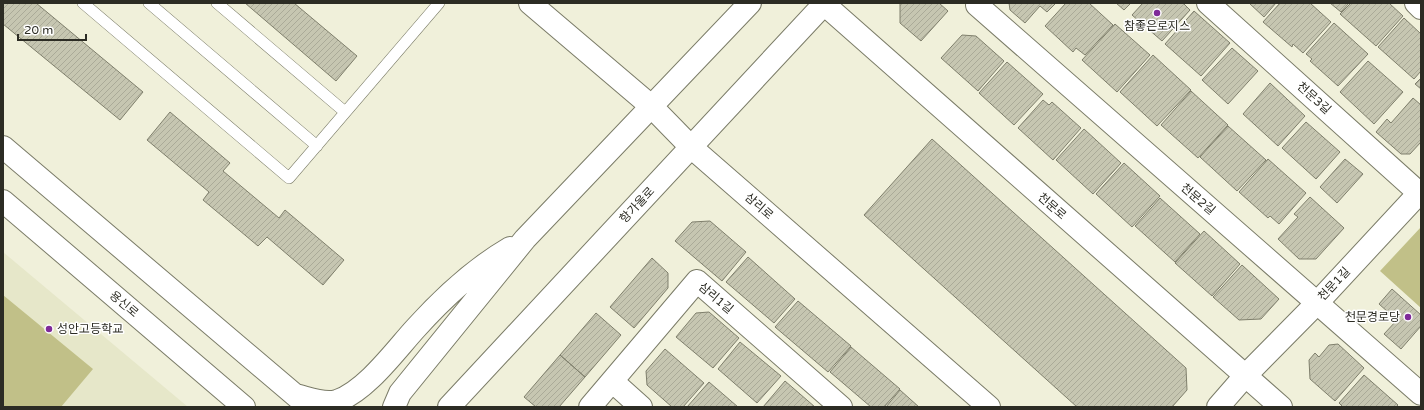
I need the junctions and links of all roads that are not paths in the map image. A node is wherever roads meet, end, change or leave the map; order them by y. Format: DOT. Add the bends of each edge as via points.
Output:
graph roads {
  1 [pos="83,3"];
  2 [pos="149,3"];
  3 [pos="217,3"];
  4 [pos="439,3"];
  5 [pos="530,3"];
  6 [pos="750,3"];
  7 [pos="979,3"];
  8 [pos="1208,3"];
  9 [pos="1416,3"];
  10 [pos="825,4"];
  11 [pos="1421,8"];
  12 [pos="651,106"];
  13 [pos="345,112"];
  14 [pos="317,146"];
  15 [pos="3,147"];
  16 [pos="692,147"];
  17 [pos="1420,192"];
  18 [pos="3,201"];
  19 [pos="525,239"];
  20 [pos="1317,303"];
  21 [pos="1246,376"];
  22 [pos="612,381"];
  23 [pos="1418,386"];
  24 [pos="302,401"];
  25 [pos="244,407"];
  26 [pos="394,407"];
  27 [pos="449,407"];
  28 [pos="590,407"];
  29 [pos="642,407"];
  30 [pos="841,407"];
  31 [pos="989,407"];
  32 [pos="1218,407"];
  33 [pos="1281,407"];
  1 -- 14 [label="lane" via="289,178"];
  2 -- 14 [label="lane"];
  3 -- 13 [label="lane"];
  4 -- 13 [label="lane"];
  5 -- 12 [label="street, 삼리로"];
  6 -- 12 [label="street"];
  7 -- 20 [label="street, 천문2길" via="977,5"];
  8 -- 17 [label="street, 천문3길"];
  9 -- 11 [label="street"];
  10 -- 16 [label="street, 항가울로"];
  10 -- 21 [label="street, 천문로"];
  12 -- 16 [label="street, 삼리로"];
  12 -- 19 [label="street"];
  13 -- 14 [label="lane"];
  15 -- 24 [label="street"];
  16 -- 27 [label="street, 항가울로"];
  16 -- 31 [label="street, 삼리로"];
  17 -- 20 [label="street, 천문1길"];
  18 -- 25 [label="street, 용신로"];
  19 -- 24 [label="street" via="466,279 415,328 366,382 349,395 336,401"];
  19 -- 26 [label="street" via="400,393"];
  20 -- 21 [label="street, 천문1길"];
  20 -- 23 [label="street, 천문2길"];
  21 -- 32 [label="street, 천문1길"];
  21 -- 33 [label="street, 천문로"];
  22 -- 28 [label="street, 삼리1길"];
  22 -- 29 [label="street"];
  22 -- 30 [label="street, 삼리1길" via="697,281"];
}
